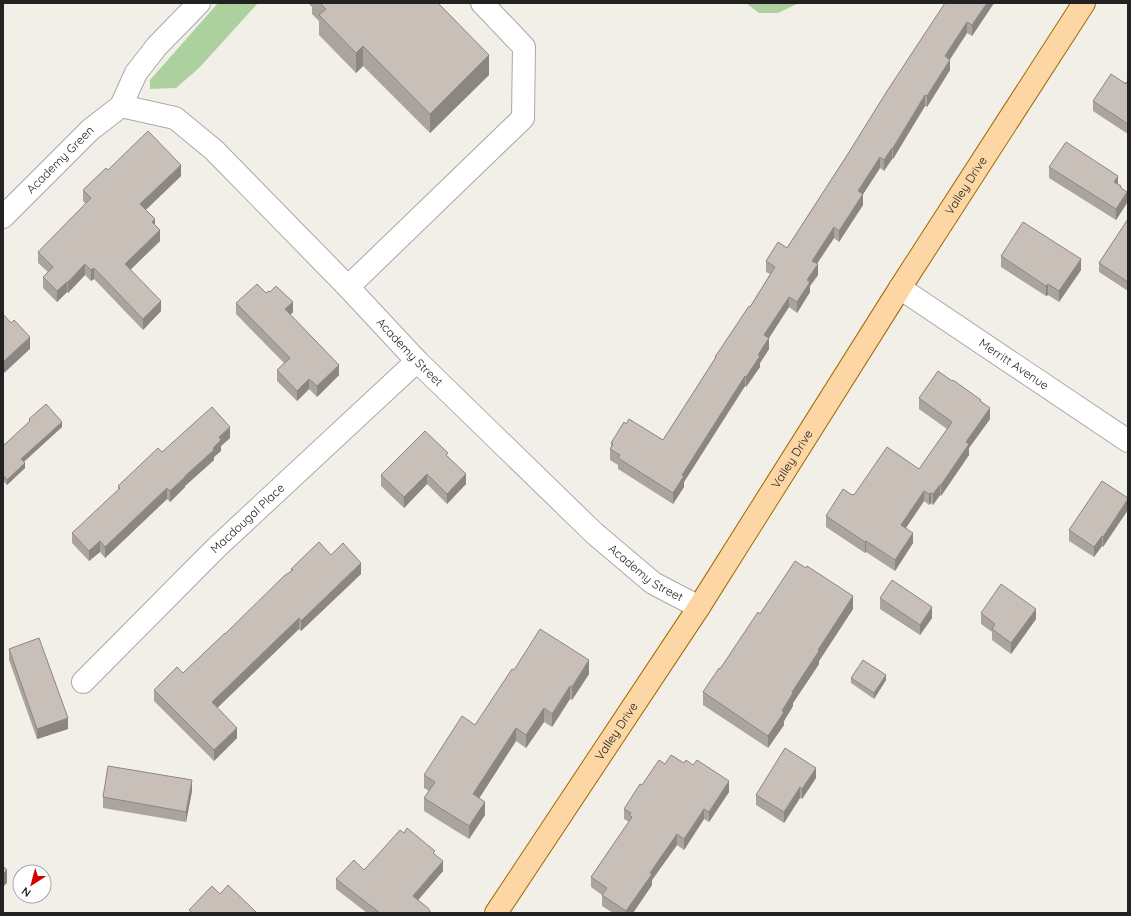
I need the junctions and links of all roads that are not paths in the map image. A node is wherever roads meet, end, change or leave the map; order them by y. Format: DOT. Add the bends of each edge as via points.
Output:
graph roads {
  1 [pos="199,3"];
  2 [pos="482,3"];
  3 [pos="1084,3"];
  4 [pos="121,106"];
  5 [pos="3,217"];
  6 [pos="348,287"];
  7 [pos="900,288"];
  8 [pos="417,361"];
  9 [pos="1128,441"];
  10 [pos="699,607"];
  11 [pos="83,682"];
  12 [pos="496,913"];
  1 -- 4 [label="street" via="157,46 136,73"];
  2 -- 6 [label="street" via="524,47 523,118"];
  3 -- 7 [label="main road, Valley Drive"];
  4 -- 5 [label="street, Academy Green" via="90,130"];
  4 -- 6 [label="street, Academy Street" via="175,118 214,150"];
  6 -- 8 [label="street, Academy Street"];
  7 -- 9 [label="street, Merritt Avenue"];
  7 -- 10 [label="main road, Valley Drive"];
  8 -- 10 [label="street, Academy Street" via="594,533 653,582"];
  8 -- 11 [label="street, Macdougal Place" via="216,548"];
  10 -- 12 [label="main road, Valley Drive"];
}
